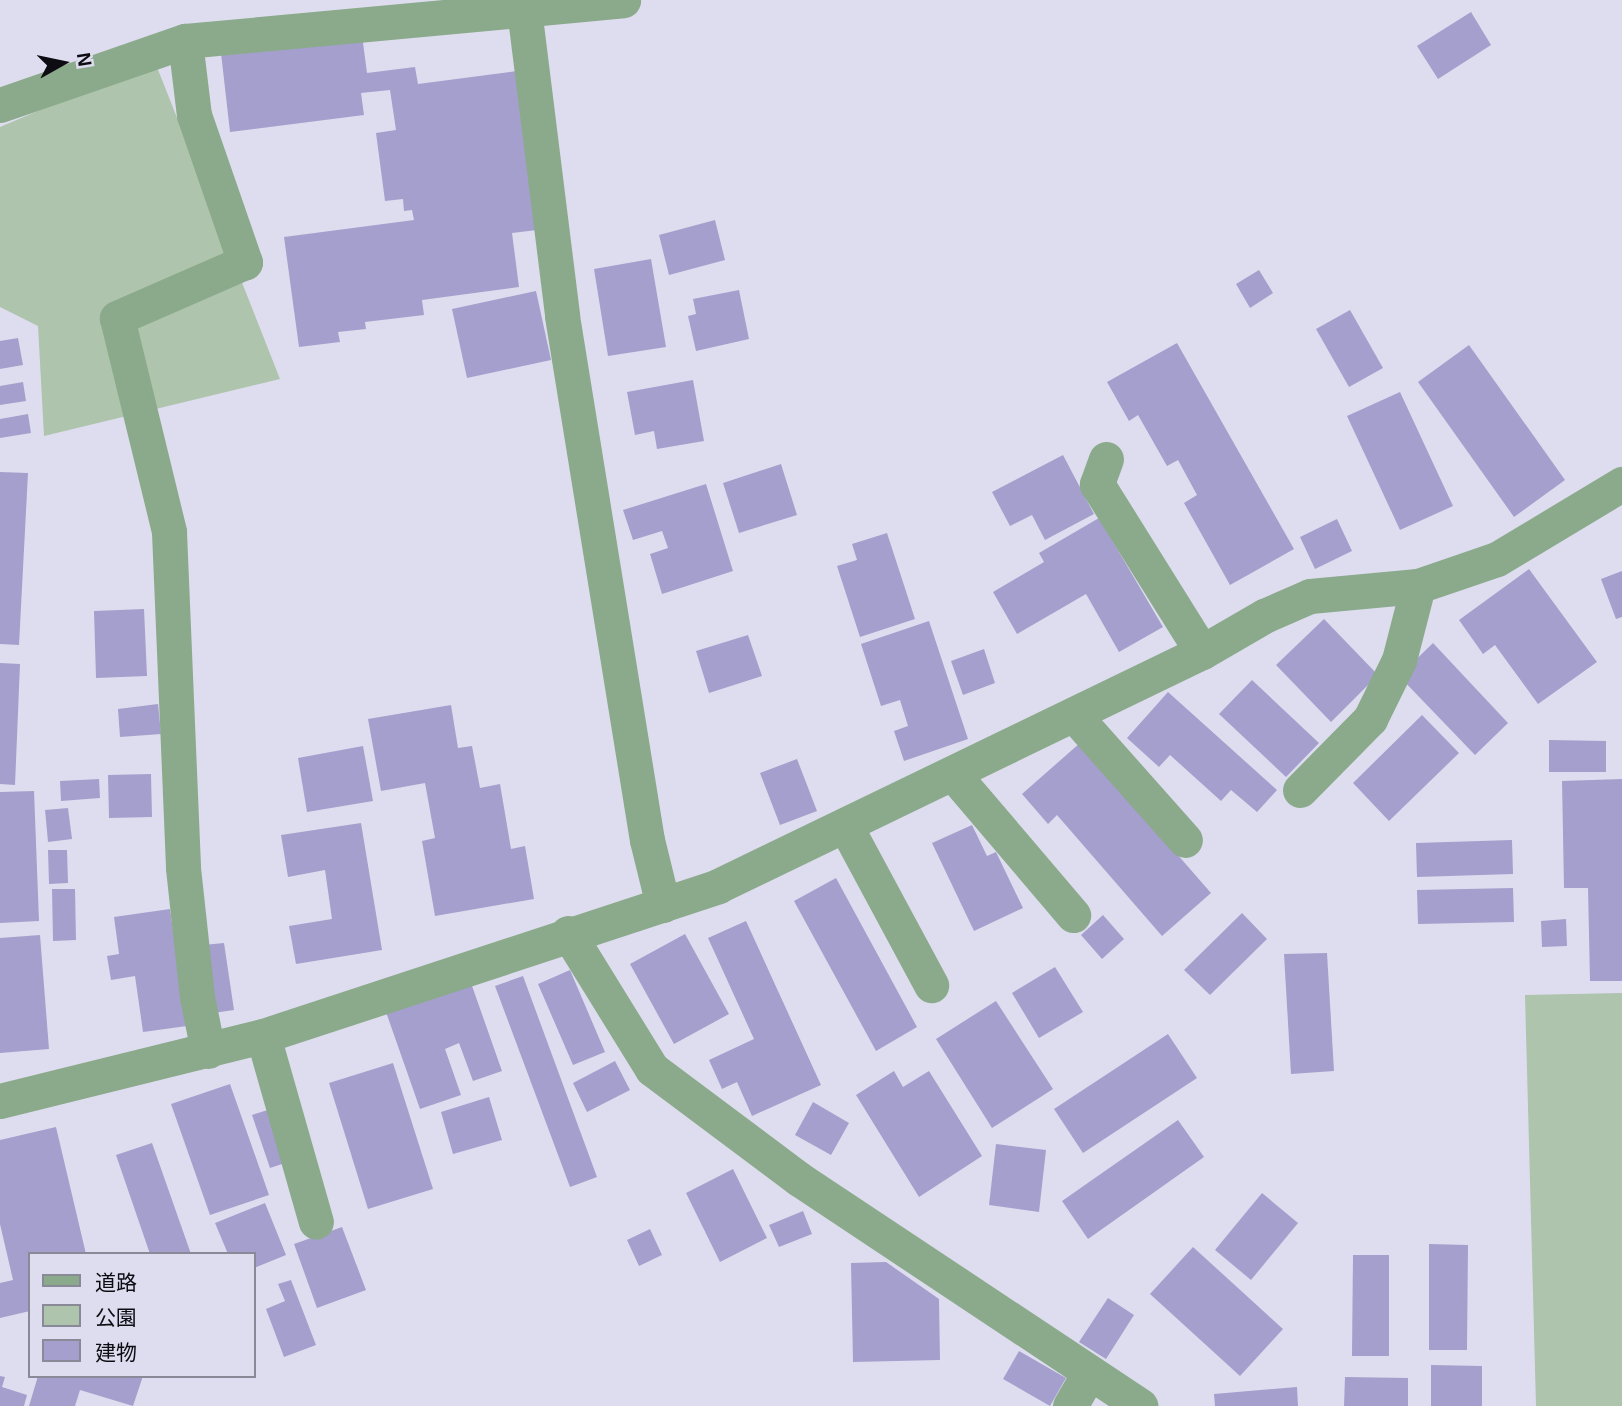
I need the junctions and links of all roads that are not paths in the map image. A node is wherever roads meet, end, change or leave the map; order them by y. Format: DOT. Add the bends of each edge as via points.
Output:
graph roads {
  1 [pos="623,0"];
  2 [pos="524,9"];
  3 [pos="185,41"];
  4 [pos="0,105"];
  5 [pos="1106,459"];
  6 [pos="1622,484"];
  7 [pos="1418,586"];
  8 [pos="1202,652"];
  9 [pos="1074,716"];
  10 [pos="954,775"];
  11 [pos="1300,790"];
  12 [pos="845,825"];
  13 [pos="1185,840"];
  14 [pos="663,905"];
  15 [pos="1073,915"];
  16 [pos="568,933"];
  17 [pos="931,985"];
  18 [pos="263,1036"];
  19 [pos="208,1051"];
  20 [pos="0,1101"];
  21 [pos="316,1222"];
  22 [pos="1089,1373"];
  23 [pos="1070,1406"];
  24 [pos="1141,1406"];
  1 -- 2 [label="street"];
  2 -- 3 [label="street"];
  2 -- 14 [label="street" via="562,316 647,840"];
  3 -- 4 [label="street"];
  3 -- 19 [label="street" via="194,116 245,262 117,317 169,532 183,868 197,997"];
  5 -- 8 [label="street" via="1097,484"];
  6 -- 7 [label="street" via="1497,559"];
  7 -- 8 [label="street" via="1310,596"];
  7 -- 11 [label="street" via="1399,660 1370,719"];
  8 -- 9 [label="street"];
  9 -- 10 [label="street"];
  9 -- 13 [label="street"];
  10 -- 12 [label="street"];
  10 -- 15 [label="street"];
  12 -- 14 [label="street" via="718,886"];
  12 -- 17 [label="street"];
  14 -- 16 [label="street"];
  16 -- 18 [label="street"];
  16 -- 22 [label="street" via="652,1069 799,1179"];
  18 -- 19 [label="street"];
  18 -- 21 [label="street"];
  19 -- 20 [label="street"];
  22 -- 23 [label="street"];
  22 -- 24 [label="street"];
}
